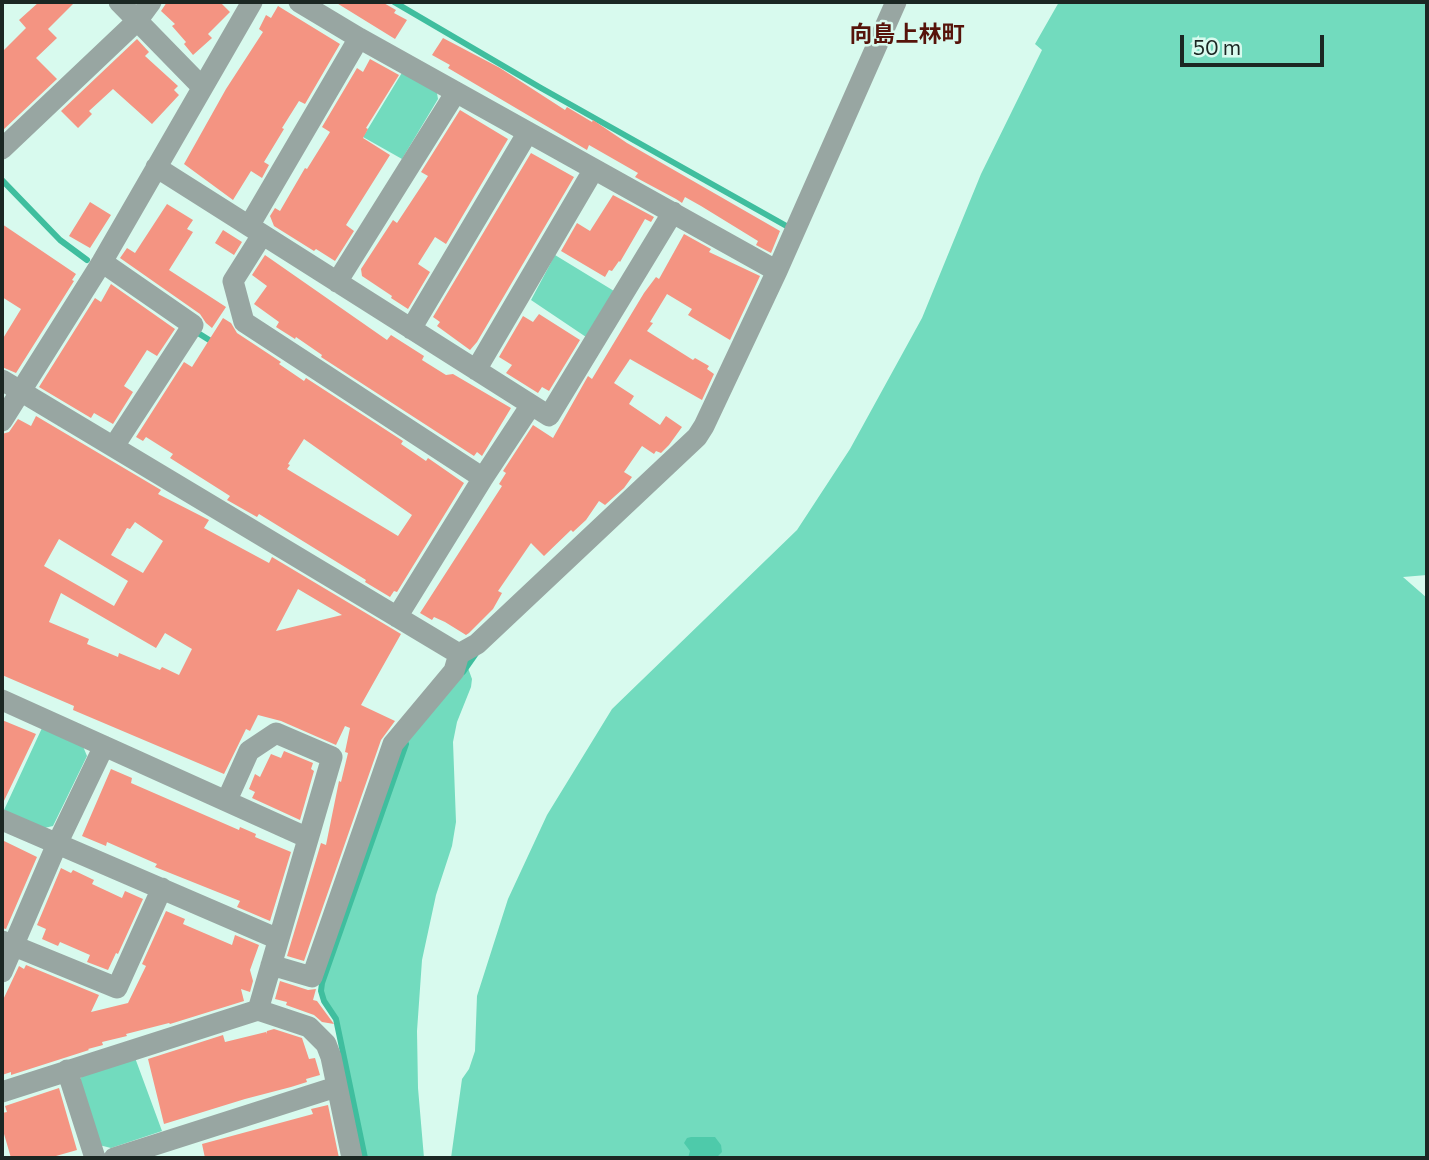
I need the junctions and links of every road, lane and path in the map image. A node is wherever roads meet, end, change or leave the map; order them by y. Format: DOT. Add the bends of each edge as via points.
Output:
graph roads {
  1 [pos="119,2"];
  2 [pos="151,2"];
  3 [pos="252,2"];
  4 [pos="299,2"];
  5 [pos="896,2"];
  6 [pos="137,21"];
  7 [pos="359,38"];
  8 [pos="202,87"];
  9 [pos="456,92"];
  10 [pos="528,132"];
  11 [pos="2,149"];
  12 [pos="156,167"];
  13 [pos="594,169"];
  14 [pos="673,212"];
  15 [pos="256,230"];
  16 [pos="102,262"];
  17 [pos="777,271"];
  18 [pos="337,282"];
  19 [pos="411,329"];
  20 [pos="476,370"];
  21 [pos="11,385"];
  22 [pos="531,405"];
  23 [pos="2,421"];
  24 [pos="114,446"];
  25 [pos="483,478"];
  26 [pos="397,617"];
  27 [pos="459,654"];
  28 [pos="2,700"];
  29 [pos="104,746"];
  30 [pos="227,800"];
  31 [pos="2,820"];
  32 [pos="308,838"];
  33 [pos="57,844"];
  34 [pos="162,888"];
  35 [pos="278,939"];
  36 [pos="8,944"];
  37 [pos="271,965"];
  38 [pos="2,972"];
  39 [pos="258,1010"];
  40 [pos="67,1070"];
  41 [pos="336,1087"];
  42 [pos="2,1092"];
  43 [pos="95,1158"];
  44 [pos="114,1158"];
  45 [pos="352,1158"];
  1 -- 6 [label="street"];
  2 -- 6 [label="street"];
  3 -- 8 [label="street"];
  4 -- 7 [label="street"];
  5 -- 17 [label="street"];
  6 -- 8 [label="street"];
  6 -- 11 [label="street"];
  7 -- 9 [label="street"];
  7 -- 15 [label="street"];
  8 -- 12 [label="street"];
  9 -- 10 [label="street"];
  9 -- 18 [label="street"];
  10 -- 13 [label="street"];
  10 -- 19 [label="street"];
  12 -- 15 [label="street"];
  12 -- 16 [label="street"];
  13 -- 14 [label="street"];
  13 -- 20 [label="street"];
  14 -- 17 [label="street"];
  14 -- 22 [label="street" via="549,416"];
  15 -- 18 [label="street"];
  15 -- 25 [label="street" via="233,281 244,321"];
  16 -- 21 [label="street"];
  16 -- 24 [label="street" via="192,325"];
  17 -- 27 [label="street" via="697,437 477,644"];
  18 -- 19 [label="street"];
  19 -- 20 [label="street"];
  20 -- 22 [label="street"];
  21 -- 23 [label="street"];
  21 -- 24 [label="street"];
  22 -- 25 [label="street"];
  24 -- 26 [label="street"];
  25 -- 26 [label="street"];
  26 -- 27 [label="street"];
  27 -- 37 [label="street" via="454,671 393,744 312,978"];
  28 -- 29 [label="street"];
  29 -- 30 [label="street"];
  29 -- 33 [label="street"];
  30 -- 32 [label="street"];
  30 -- 32 [label="street" via="249,751 276,733 332,757"];
  31 -- 33 [label="street"];
  32 -- 35 [label="street"];
  33 -- 34 [label="street"];
  33 -- 36 [label="street"];
  34 -- 35 [label="street"];
  34 -- 36 [label="street" via="117,988"];
  35 -- 37 [label="street"];
  36 -- 38 [label="street"];
  37 -- 39 [label="street"];
  39 -- 40 [label="street"];
  39 -- 41 [label="street" via="309,1027 326,1044"];
  40 -- 42 [label="street"];
  40 -- 43 [label="street"];
  41 -- 44 [label="street"];
  41 -- 45 [label="street"];
}
